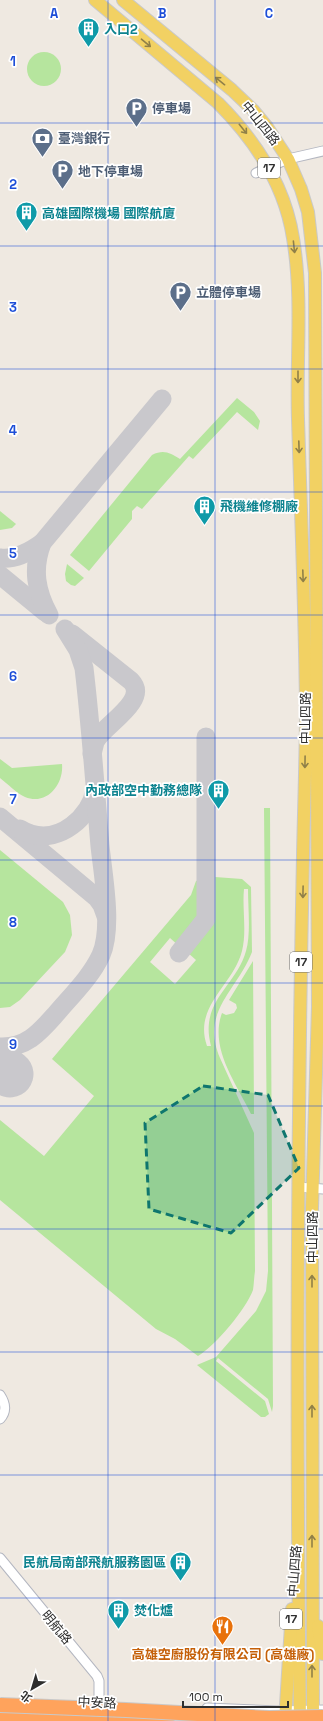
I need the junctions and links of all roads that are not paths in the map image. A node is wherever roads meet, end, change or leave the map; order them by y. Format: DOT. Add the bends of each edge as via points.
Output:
graph roads {
  1 [pos="95,0"];
  2 [pos="123,0"];
  3 [pos="323,151"];
  4 [pos="288,159"];
  5 [pos="268,167"];
  6 [pos="256,172"];
  7 [pos="298,1187"];
  8 [pos="318,1189"];
  9 [pos="0,1395"];
  10 [pos="0,1419"];
  11 [pos="298,1516"];
  12 [pos="0,1558"];
  13 [pos="312,1591"];
  14 [pos="323,1654"];
  15 [pos="0,1699"];
  16 [pos="99,1702"];
  17 [pos="194,1707"];
  18 [pos="0,1708"];
  19 [pos="318,1714"];
  20 [pos="285,1716"];
  21 [pos="300,1716"];
  22 [pos="0,1717"];
  23 [pos="83,1721"];
  24 [pos="167,1721"];
  1 -- 5 [label="main road, 中山四路 / 17, one-way" via="218,103 250,138"];
  4 -- 2 [label="main road, 中山四路 / 17, one-way" via="253,110"];
  3 -- 4 [label="street"];
  4 -- 5 [label="street"];
  4 -- 8 [label="main road, 中山四路 / 17" via="308,212 315,273"];
  5 -- 6 [label="street"];
  5 -- 7 [label="main road, 中山四路 / 17, one-way" via="288,213 298,285 298,408 306,709"];
  7 -- 8 [label="street"];
  7 -- 11 [label="main road, 中山四路 / 17"];
  13 -- 8 [label="main road, 中山四路 / 17, one-way"];
  9 -- 10 [label="street" via="5,1406"];
  11 -- 20 [label="main road, 中山四路 / 17"];
  11 -- 21 [label="main road, 中山四路 / 17"];
  12 -- 16 [label="street, 明航路" via="97,1676"];
  13 -- 14 [label="main road, 中山四路 / 17"];
  19 -- 13 [label="main road, 中山四路 / 17, one-way"];
  15 -- 16 [label="street, 中安路"];
  16 -- 17 [label="street, 中安路"];
  17 -- 18 [label="street, 中安路" via="158,1713"];
  17 -- 20 [label="street, 中安路"];
  18 -- 19 [label="highway, bridge" via="269,1718"];
  19 -- 21 [label="street, 中安路"];
  20 -- 21 [label="street, 中安路"];
  22 -- 23 [label="street, 中安路"];
  22 -- 24 [label="highway"];
}
